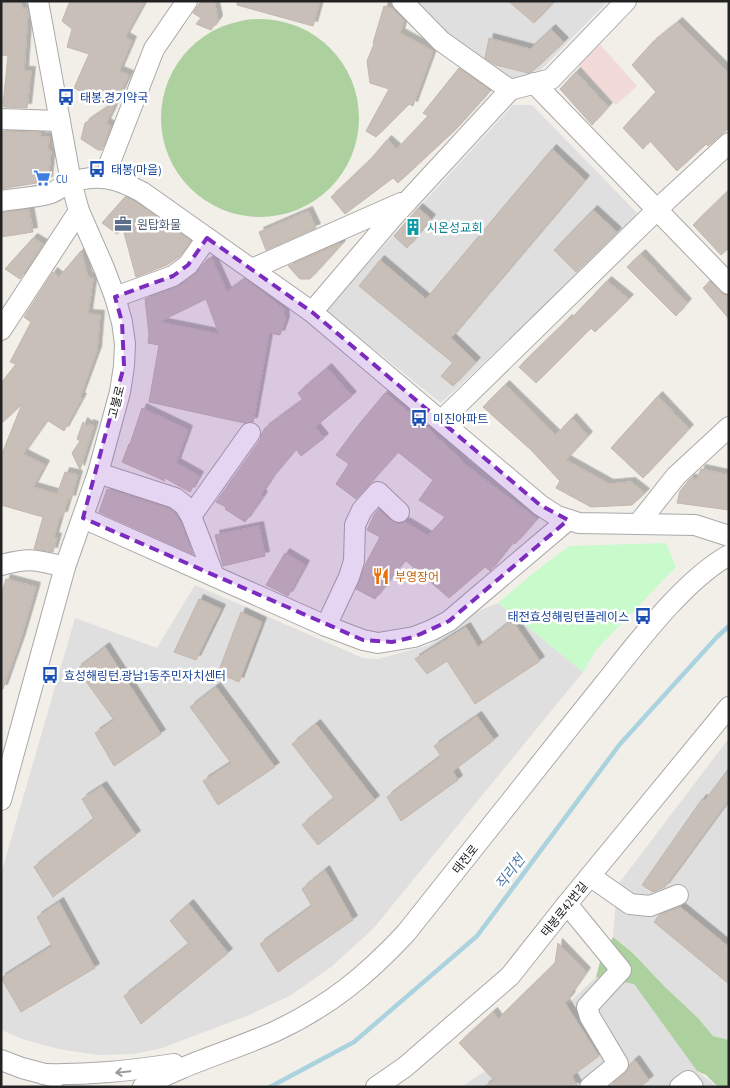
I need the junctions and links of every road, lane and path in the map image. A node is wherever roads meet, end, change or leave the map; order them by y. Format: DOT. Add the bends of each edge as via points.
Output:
graph roads {
  1 [pos="38,1"];
  2 [pos="187,1"];
  3 [pos="402,1"];
  4 [pos="626,1"];
  5 [pos="534,83"];
  6 [pos="510,90"];
  7 [pos="1,119"];
  8 [pos="60,121"];
  9 [pos="729,143"];
  10 [pos="107,178"];
  11 [pos="71,182"];
  12 [pos="408,200"];
  13 [pos="1,201"];
  14 [pos="656,210"];
  15 [pos="79,211"];
  16 [pos="207,238"];
  17 [pos="252,270"];
  18 [pos="729,284"];
  19 [pos="115,297"];
  20 [pos="312,312"];
  21 [pos="1,330"];
  22 [pos="441,421"];
  23 [pos="729,427"];
  24 [pos="250,433"];
  25 [pos="98,473"];
  26 [pos="399,512"];
  27 [pos="191,516"];
  28 [pos="83,518"];
  29 [pos="568,520"];
  30 [pos="638,524"];
  31 [pos="729,536"];
  32 [pos="729,556"];
  33 [pos="1,565"];
  34 [pos="65,568"];
  35 [pos="214,576"];
  36 [pos="326,626"];
  37 [pos="729,707"];
  38 [pos="7,753"];
  39 [pos="1,800"];
  40 [pos="590,876"];
  41 [pos="678,895"];
  42 [pos="566,904"];
  43 [pos="206,1058"];
  44 [pos="1,1060"];
  45 [pos="48,1080"];
  46 [pos="377,1086"];
  47 [pos="84,1087"];
  48 [pos="142,1087"];
  49 [pos="590,1087"];
  50 [pos="680,1087"];
  51 [pos="693,1087"];
  1 -- 8 [label="street, 고불로"];
  2 -- 10 [label="street" via="154,49"];
  3 -- 6 [label="street" via="441,41"];
  4 -- 5 [label="street" via="550,79"];
  5 -- 6 [label="street"];
  5 -- 14 [label="street"];
  6 -- 12 [label="street"];
  7 -- 8 [label="street"];
  8 -- 11 [label="street, 고불로"];
  9 -- 14 [label="street"];
  10 -- 11 [label="street"];
  10 -- 16 [label="street" via="142,192"];
  11 -- 13 [label="street" via="52,193"];
  11 -- 15 [label="street, 고불로"];
  12 -- 17 [label="street"];
  12 -- 20 [label="street"];
  14 -- 18 [label="street"];
  14 -- 22 [label="street"];
  15 -- 19 [label="street, 고불로"];
  15 -- 21 [label="street"];
  16 -- 17 [label="street"];
  16 -- 19 [label="street" via="188,265 173,276"];
  17 -- 20 [label="street"];
  19 -- 25 [label="street, 고불로" via="125,344 124,366"];
  20 -- 22 [label="street"];
  22 -- 29 [label="street" via="540,505"];
  23 -- 30 [label="street" via="676,476"];
  24 -- 27 [label="street"];
  25 -- 27 [label="street" via="175,498"];
  25 -- 28 [label="street, 고불로"];
  26 -- 36 [label="street" via="378,492 362,510 355,525 354,561"];
  27 -- 35 [label="street"];
  28 -- 34 [label="street, 고불로"];
  28 -- 35 [label="street"];
  29 -- 30 [label="street"];
  29 -- 36 [label="street" via="449,621 432,630 414,637 378,643"];
  30 -- 31 [label="street" via="694,524"];
  32 -- 43 [label="street, 태전로" via="714,564 676,600 634,648 381,960 356,983 300,1019"];
  33 -- 34 [label="street" via="22,559"];
  34 -- 38 [label="street, 고불로"];
  35 -- 36 [label="street"];
  37 -- 40 [label="street, 태봉로42번길"];
  38 -- 39 [label="street, 고불로"];
  40 -- 41 [label="street" via="630,904 650,906"];
  40 -- 42 [label="street, 태봉로42번길"];
  42 -- 46 [label="street, 태봉로42번길" via="510,976 405,1067"];
  42 -- 49 [label="street" via="620,970 587,1007 618,1064"];
  43 -- 45 [label="street, one-way" via="127,1072"];
  43 -- 48 [label="street, 태전로"];
  44 -- 45 [label="street"];
  45 -- 47 [label="street"];
  50 -- 51 [label="street" via="688,1082"];
}
